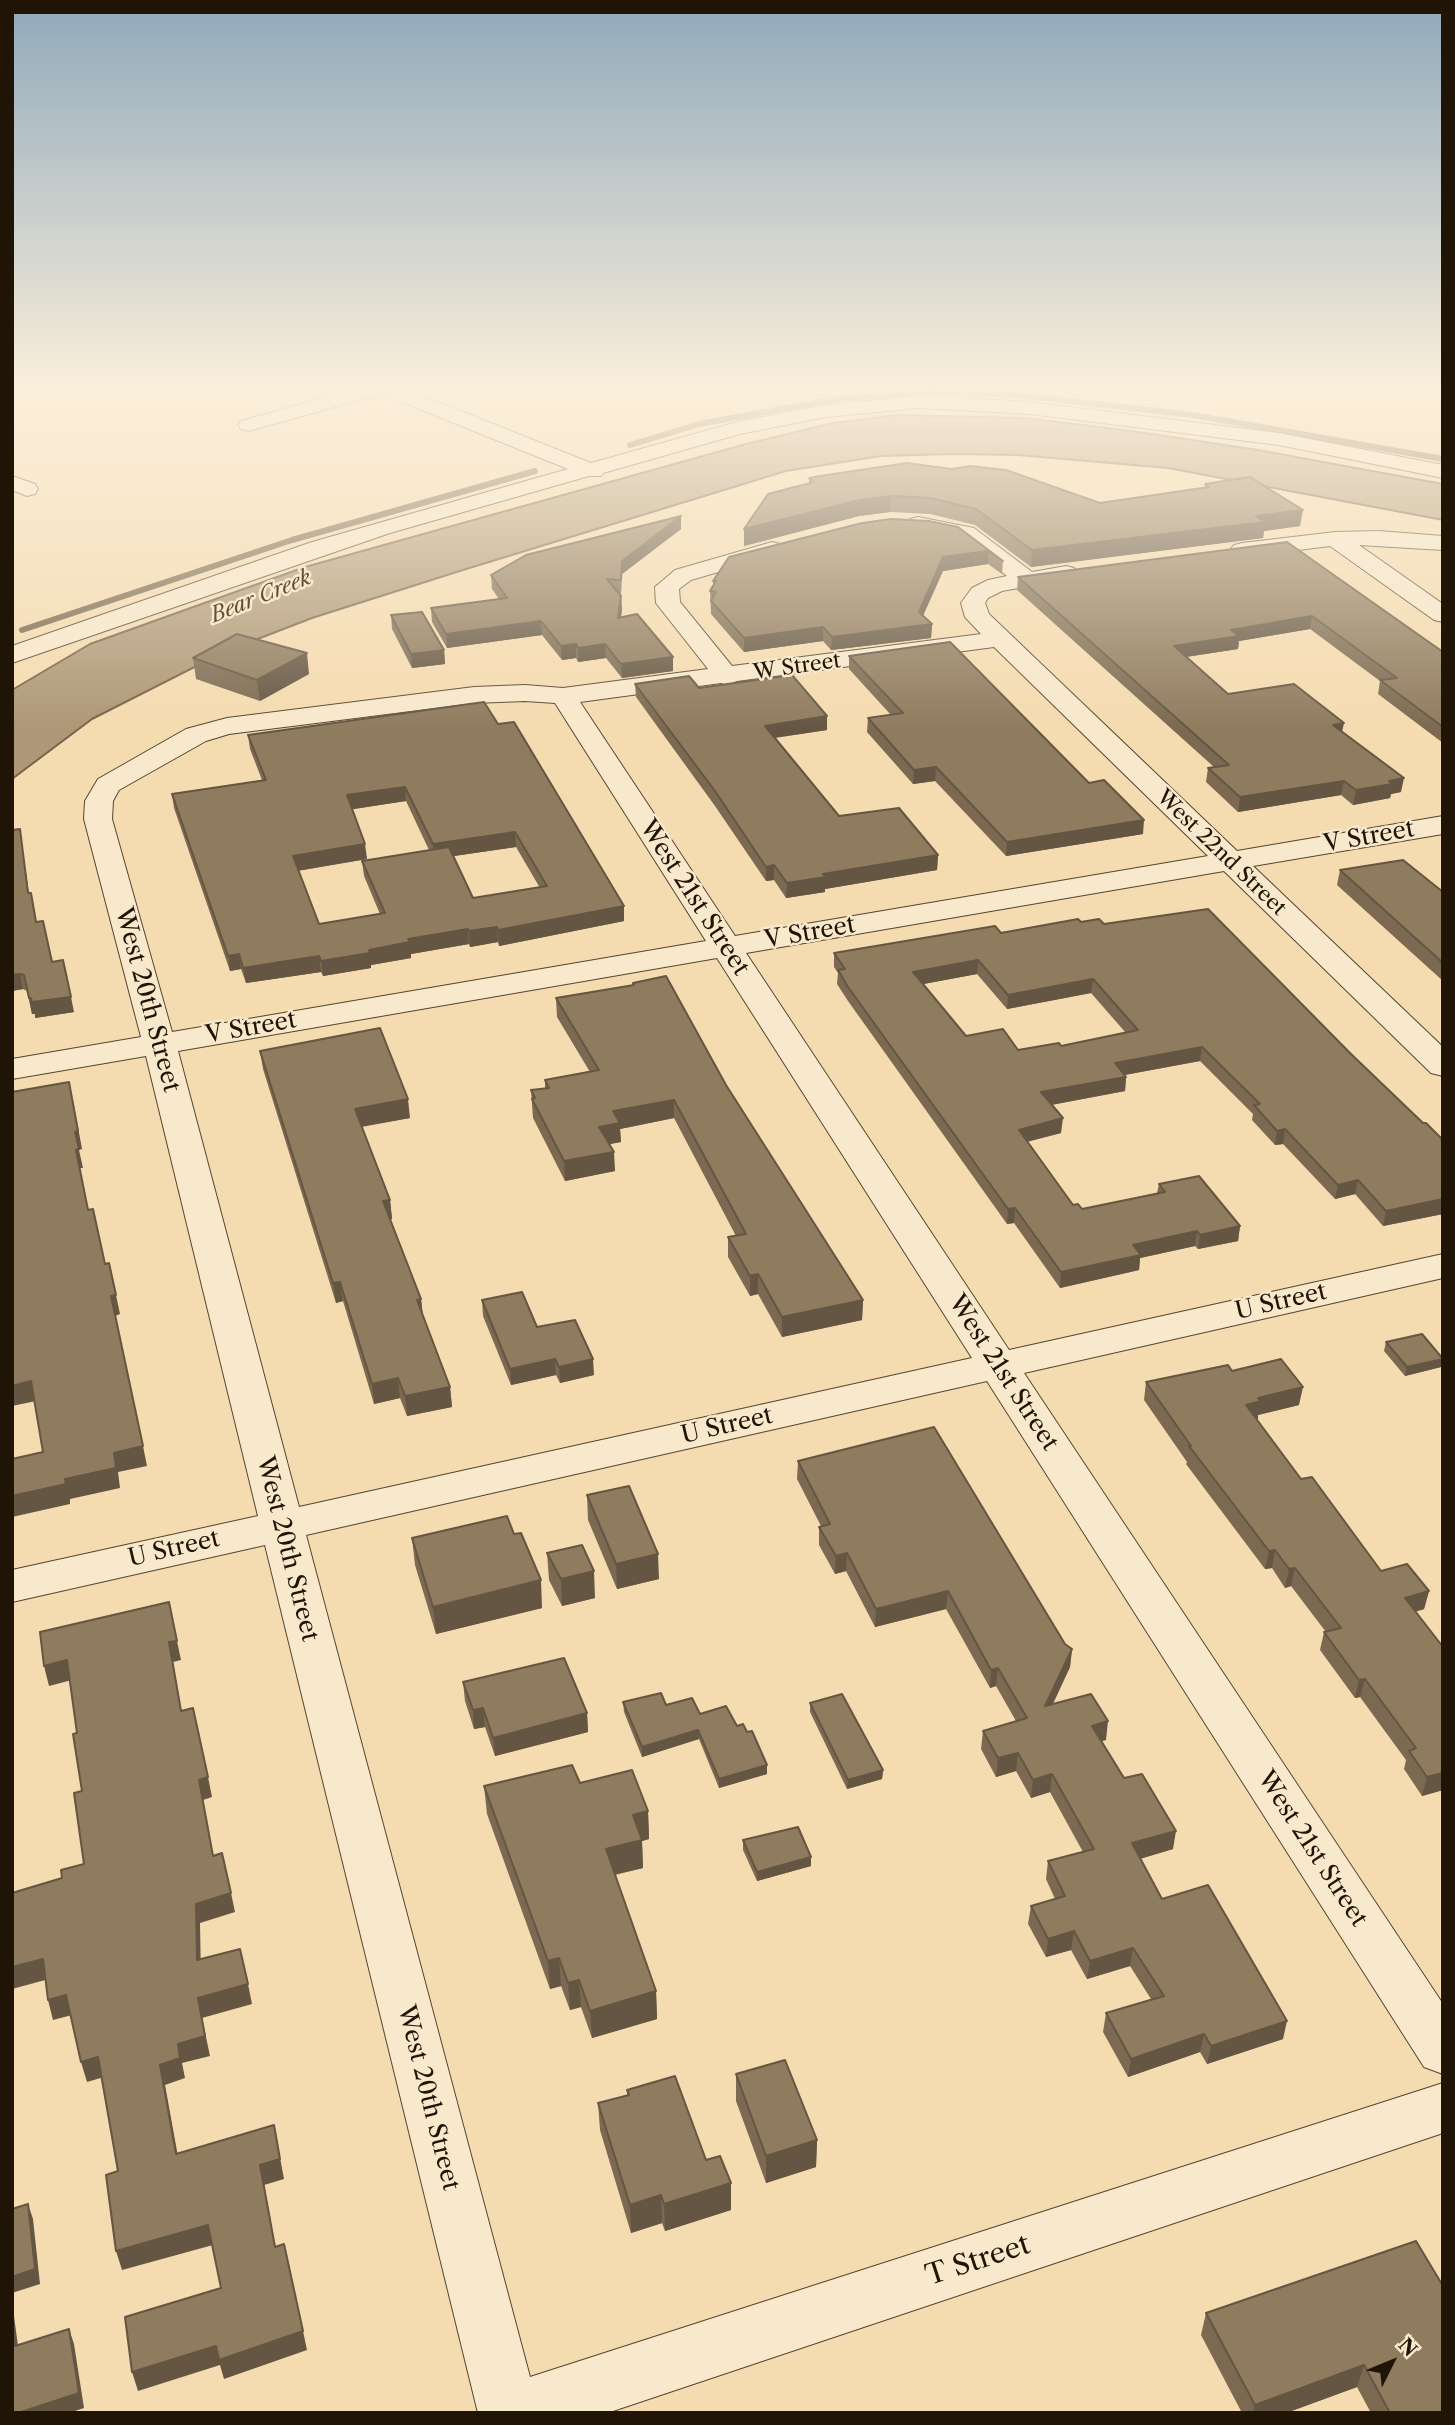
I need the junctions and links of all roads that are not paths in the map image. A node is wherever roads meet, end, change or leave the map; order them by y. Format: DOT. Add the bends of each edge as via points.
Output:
graph roads {
  1 [pos="477,503"];
  2 [pos="890,522"];
  3 [pos="1335,539"];
  4 [pos="797,543"];
  5 [pos="1443,543"];
  6 [pos="1225,553"];
  7 [pos="1090,570"];
  8 [pos="1025,579"];
  9 [pos="1443,615"];
  10 [pos="1000,639"];
  11 [pos="12,655"];
  12 [pos="727,677"];
  13 [pos="563,696"];
  14 [pos="196,735"];
  15 [pos="1443,825"];
  16 [pos="1230,861"];
  17 [pos="726,947"];
  18 [pos="159,1044"];
  19 [pos="1443,1066"];
  20 [pos="12,1069"];
  21 [pos="1443,1266"];
  22 [pos="998,1365"];
  23 [pos="281,1526"];
  24 [pos="12,1586"];
  25 [pos="1443,2050"];
  26 [pos="1443,2108"];
  27 [pos="512,2413"];
  1 -- 11 [label="street" via="320,547"];
  2 -- 8 [label="street" via="929,524 967,533"];
  3 -- 5 [label="street"];
  3 -- 6 [label="street"];
  3 -- 9 [label="street"];
  4 -- 12 [label="street" via="709,565 667,587 668,603"];
  7 -- 8 [label="street"];
  8 -- 10 [label="street" via="996,585 980,593 973,603 984,626"];
  10 -- 12 [label="street, W Street"];
  10 -- 16 [label="street, West 22nd Street"];
  12 -- 13 [label="street, W Street"];
  13 -- 14 [label="street, W Street" via="474,695 227,726"];
  13 -- 17 [label="street, West 21st Street"];
  14 -- 18 [label="street, West 20th Street" via="108,785 99,801 98,819"];
  15 -- 16 [label="street, V Street"];
  16 -- 17 [label="street, V Street"];
  16 -- 19 [label="street, West 22nd Street"];
  17 -- 18 [label="street, V Street"];
  17 -- 22 [label="street, West 21st Street"];
  18 -- 20 [label="street, V Street"];
  18 -- 23 [label="street, West 20th Street"];
  21 -- 22 [label="street, U Street"];
  22 -- 23 [label="street, U Street"];
  22 -- 25 [label="street, West 21st Street"];
  23 -- 24 [label="street, U Street"];
  23 -- 27 [label="street, West 20th Street"];
  26 -- 27 [label="street, T Street"];
}
